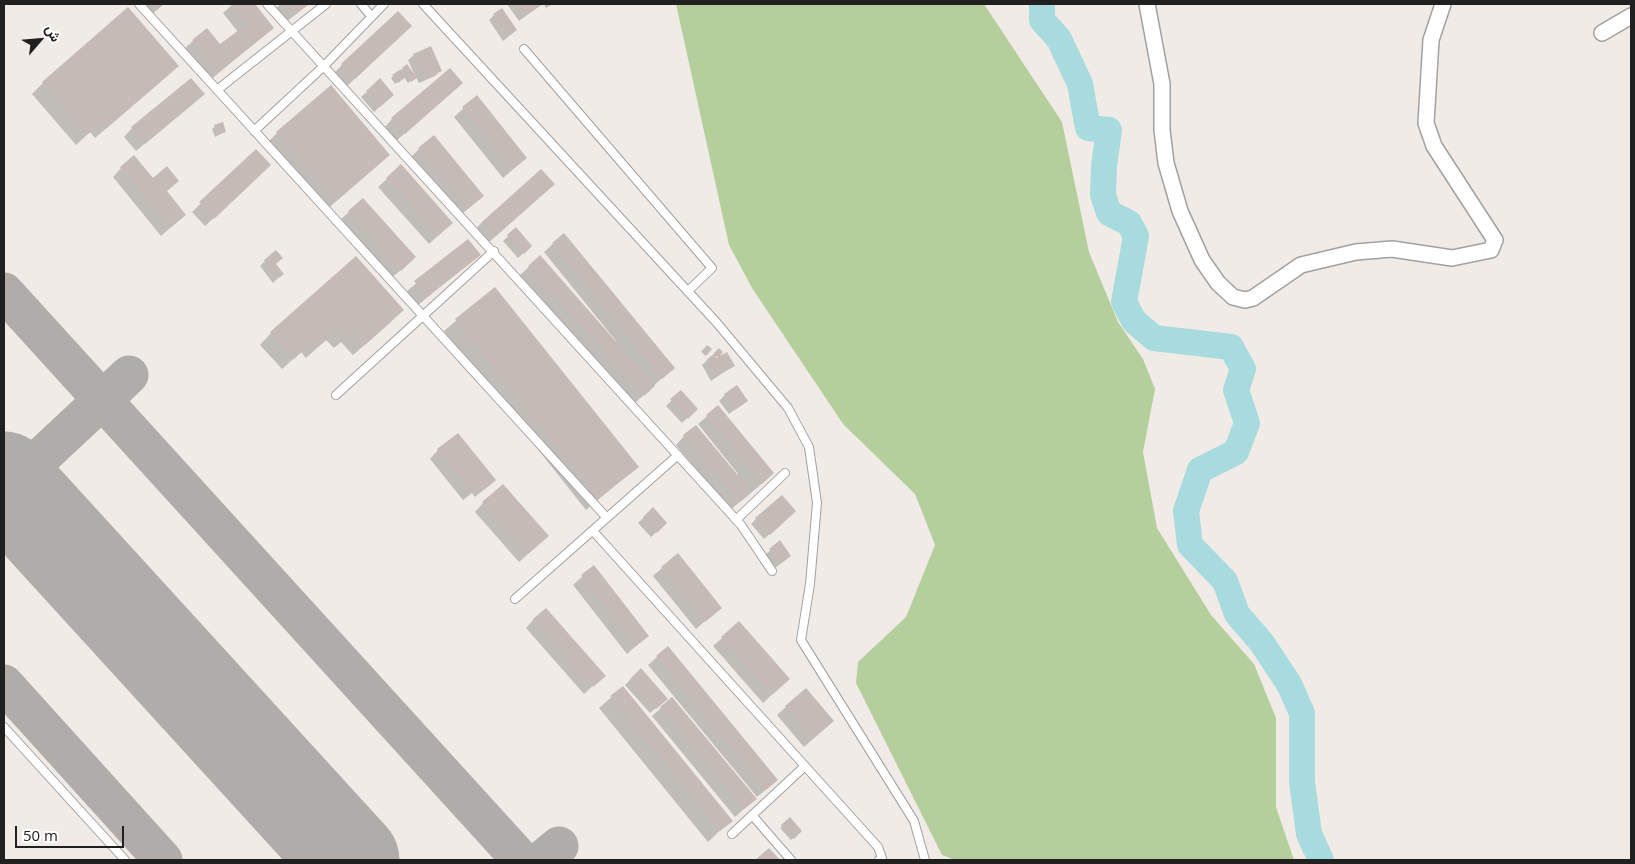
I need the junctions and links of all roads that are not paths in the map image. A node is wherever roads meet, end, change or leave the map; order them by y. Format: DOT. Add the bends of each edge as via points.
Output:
graph roads {
  1 [pos="138,4"];
  2 [pos="267,4"];
  3 [pos="326,4"];
  4 [pos="361,4"];
  5 [pos="384,4"];
  6 [pos="422,4"];
  7 [pos="1147,4"];
  8 [pos="1442,4"];
  9 [pos="372,16"];
  10 [pos="1631,16"];
  11 [pos="292,30"];
  12 [pos="1602,33"];
  13 [pos="524,49"];
  14 [pos="324,66"];
  15 [pos="217,90"];
  16 [pos="254,131"];
  17 [pos="494,251"];
  18 [pos="688,291"];
  19 [pos="423,316"];
  20 [pos="336,395"];
  21 [pos="678,455"];
  22 [pos="785,473"];
  23 [pos="608,518"];
  24 [pos="736,520"];
  25 [pos="593,531"];
  26 [pos="772,571"];
  27 [pos="516,599"];
  28 [pos="4,727"];
  29 [pos="805,766"];
  30 [pos="752,815"];
  31 [pos="732,834"];
  32 [pos="125,860"];
  33 [pos="791,860"];
  34 [pos="879,860"];
  35 [pos="925,860"];
  1 -- 15 [label="lane"];
  2 -- 11 [label="lane"];
  3 -- 11 [label="lane"];
  4 -- 9 [label="lane"];
  5 -- 9 [label="lane"];
  6 -- 18 [label="lane"];
  7 -- 8 [label="street" via="1162,84 1166,162 1180,210 1202,260 1218,283 1233,297 1244,300 1253,298 1301,265 1356,252 1392,249 1452,258 1491,250 1495,240 1434,146 1426,123 1431,40"];
  9 -- 14 [label="lane"];
  10 -- 12 [label="street"];
  11 -- 14 [label="lane"];
  11 -- 15 [label="lane"];
  13 -- 18 [label="lane" via="712,268"];
  14 -- 16 [label="lane"];
  14 -- 17 [label="lane"];
  15 -- 16 [label="lane"];
  16 -- 19 [label="lane"];
  17 -- 19 [label="lane"];
  17 -- 21 [label="lane"];
  18 -- 35 [label="lane" via="788,408 808,447 817,503 810,584 800,640 914,821"];
  19 -- 20 [label="lane"];
  19 -- 23 [label="lane"];
  21 -- 23 [label="lane"];
  21 -- 24 [label="lane"];
  22 -- 24 [label="lane"];
  23 -- 25 [label="lane"];
  24 -- 26 [label="lane"];
  25 -- 27 [label="lane"];
  25 -- 29 [label="lane"];
  28 -- 32 [label="lane"];
  29 -- 30 [label="lane"];
  29 -- 34 [label="lane" via="878,847 882,858"];
  30 -- 31 [label="lane"];
  30 -- 33 [label="lane"];
}
